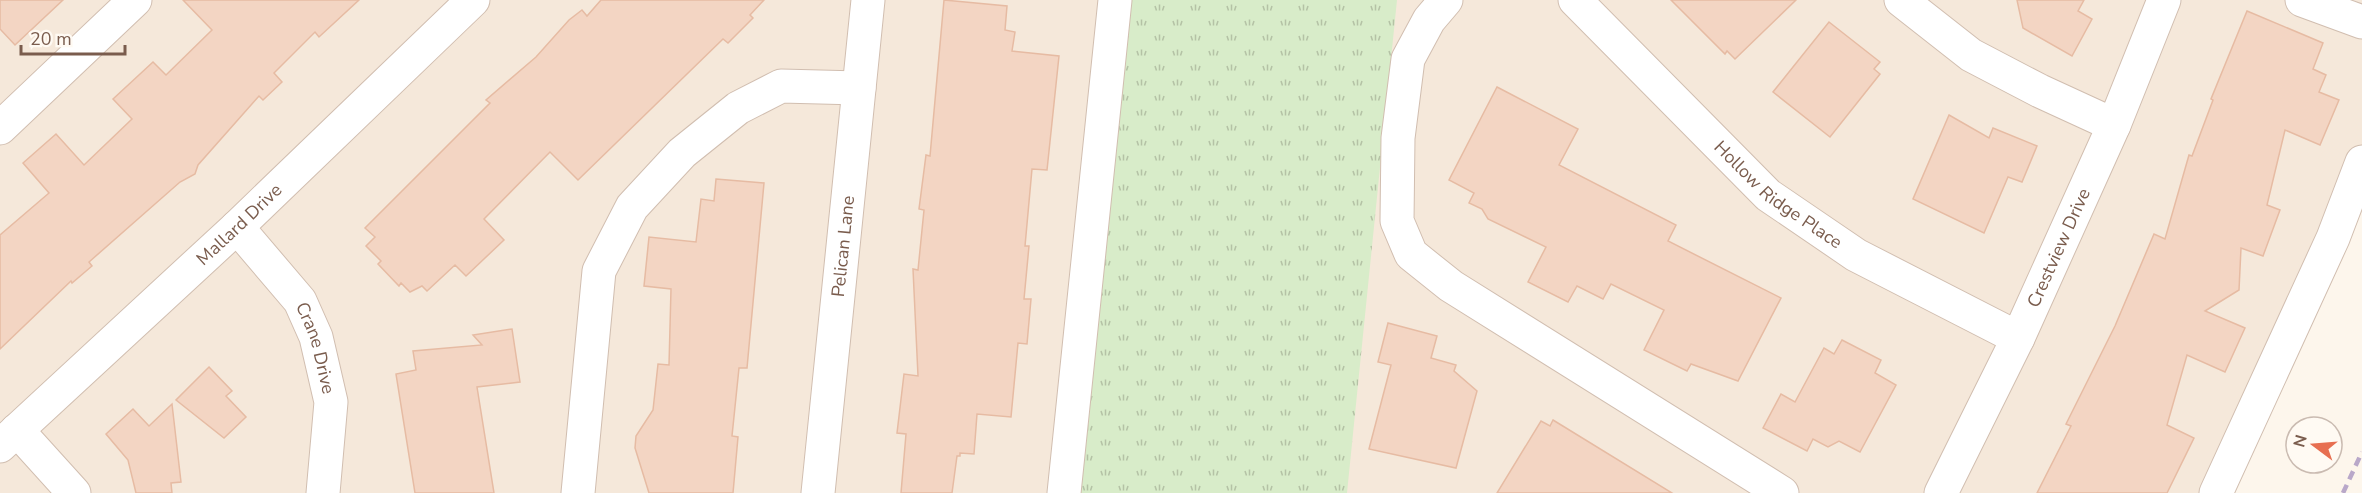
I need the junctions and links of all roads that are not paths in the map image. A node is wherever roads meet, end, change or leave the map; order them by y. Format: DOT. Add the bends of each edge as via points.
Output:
graph roads {
  1 [pos="135,0"];
  2 [pos="473,0"];
  3 [pos="868,0"];
  4 [pos="1114,0"];
  5 [pos="1446,0"];
  6 [pos="1575,0"];
  7 [pos="1901,0"];
  8 [pos="2164,0"];
  9 [pos="2302,0"];
  10 [pos="2362,22"];
  11 [pos="859,88"];
  12 [pos="2114,125"];
  13 [pos="0,128"];
  14 [pos="2362,162"];
  15 [pos="237,226"];
  16 [pos="2018,338"];
  17 [pos="6,438"];
  18 [pos="74,493"];
  19 [pos="323,493"];
  20 [pos="578,493"];
  21 [pos="818,493"];
  22 [pos="1064,493"];
  23 [pos="1782,493"];
  24 [pos="1941,493"];
  25 [pos="2216,493"];
  1 -- 13 [label="street"];
  2 -- 15 [label="street, Mallard Drive"];
  3 -- 11 [label="street, Pelican Lane"];
  4 -- 22 [label="street"];
  5 -- 23 [label="street" via="1429,20 1408,59 1398,138 1397,221 1411,254 1451,286"];
  6 -- 16 [label="street, Hollow Ridge Place" via="1767,195 1856,255"];
  7 -- 12 [label="street" via="1971,55"];
  8 -- 12 [label="street, Crestview Drive"];
  9 -- 10 [label="street"];
  11 -- 20 [label="street" via="781,86 738,108 682,153 632,207 599,271"];
  11 -- 21 [label="street, Pelican Lane"];
  12 -- 16 [label="street, Crestview Drive"];
  14 -- 25 [label="street" via="2333,238"];
  15 -- 17 [label="street, Mallard Drive"];
  15 -- 19 [label="street, Crane Drive" via="300,301 316,337 331,402"];
  16 -- 24 [label="street, Crestview Drive"];
  17 -- 18 [label="street"];
}
